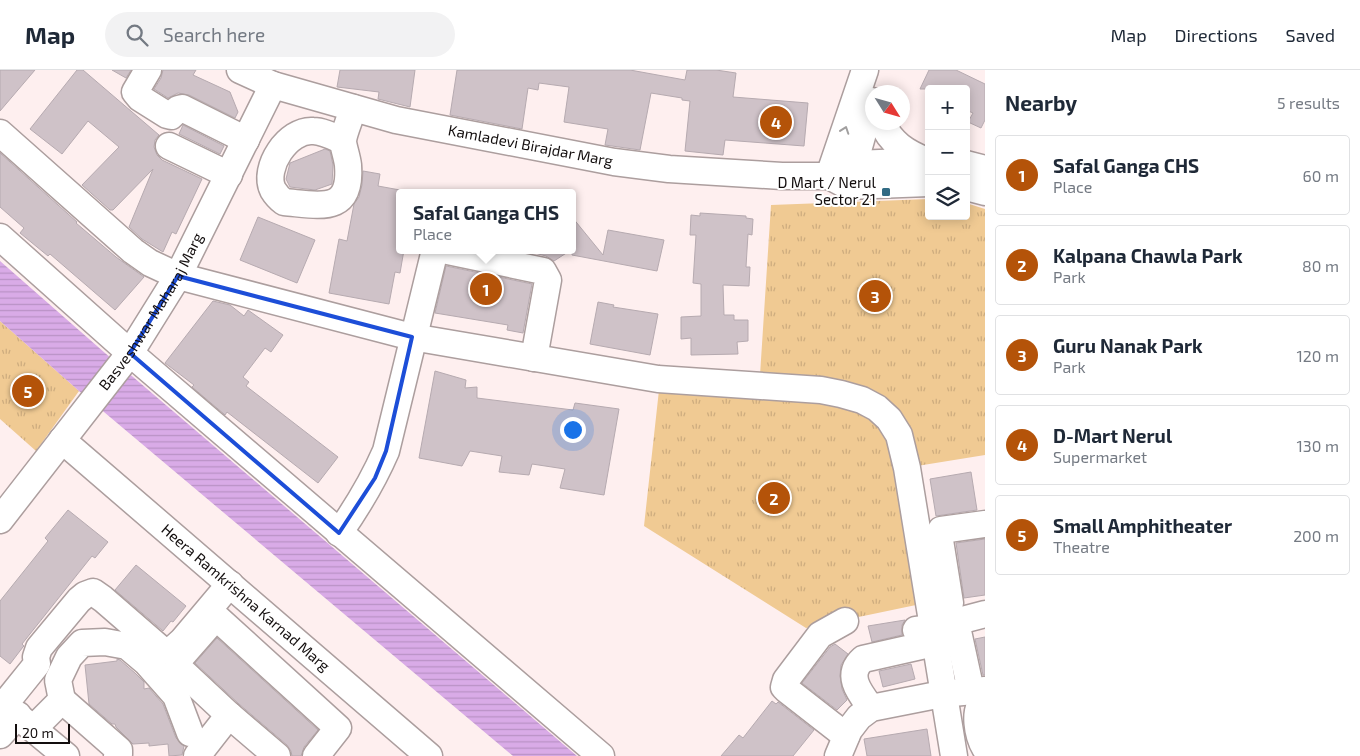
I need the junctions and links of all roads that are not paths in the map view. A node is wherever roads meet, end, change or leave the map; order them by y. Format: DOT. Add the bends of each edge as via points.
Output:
graph roads {
  1 [pos="148,70"];
  2 [pos="240,70"];
  3 [pos="273,85"];
  4 [pos="353,108"];
  5 [pos="865,114"];
  6 [pos="183,115"];
  7 [pos="887,130"];
  8 [pos="0,133"];
  9 [pos="343,141"];
  10 [pos="245,142"];
  11 [pos="169,146"];
  12 [pos="925,160"];
  13 [pos="925,162"];
  14 [pos="970,165"];
  15 [pos="985,168"];
  16 [pos="229,174"];
  17 [pos="844,175"];
  18 [pos="925,183"];
  19 [pos="970,188"];
  20 [pos="985,192"];
  21 [pos="0,237"];
  22 [pos="434,254"];
  23 [pos="460,254"];
  24 [pos="178,276"];
  25 [pos="412,337"];
  26 [pos="126,357"];
  27 [pos="534,358"];
  28 [pos="62,440"];
  29 [pos="0,520"];
  30 [pos="985,524"];
  31 [pos="339,532"];
  32 [pos="235,588"];
  33 [pos="985,598"];
  34 [pos="985,614"];
  35 [pos="216,617"];
  36 [pos="845,621"];
  37 [pos="933,626"];
  38 [pos="872,659"];
  39 [pos="980,693"];
  40 [pos="933,695"];
  41 [pos="363,698"];
  42 [pos="874,698"];
  43 [pos="62,700"];
  44 [pos="229,716"];
  45 [pos="8,721"];
  46 [pos="338,728"];
  47 [pos="949,730"];
  48 [pos="982,736"];
  49 [pos="838,738"];
  50 [pos="204,747"];
  51 [pos="66,756"];
  52 [pos="117,756"];
  53 [pos="276,756"];
  54 [pos="316,756"];
  55 [pos="429,756"];
  56 [pos="601,756"];
  57 [pos="954,756"];
  1 -- 10 [label="street" via="135,92 140,98 167,116 182,108"];
  2 -- 3 [label="street, Kamladevi Birajdar Marg"];
  3 -- 4 [label="street, Kamladevi Birajdar Marg"];
  3 -- 10 [label="street, Basveshwar Maharaj Marg"];
  4 -- 9 [label="street"];
  4 -- 17 [label="street, Kamladevi Birajdar Marg" via="396,120 614,162 724,174"];
  5 -- 17 [label="street"];
  6 -- 10 [label="street"];
  7 -- 12 [label="street" via="904,150"];
  8 -- 24 [label="street" via="133,251"];
  10 -- 16 [label="street, Basveshwar Maharaj Marg"];
  11 -- 16 [label="street"];
  13 -- 17 [label="street, Kamladevi Birajdar Marg"];
  14 -- 15 [label="street"];
  16 -- 24 [label="street, Basveshwar Maharaj Marg"];
  17 -- 18 [label="street, Kamladevi Birajdar Marg"];
  19 -- 20 [label="street"];
  21 -- 26 [label="street"];
  22 -- 25 [label="street"];
  23 -- 27 [label="street" via="543,271 548,280"];
  24 -- 25 [label="street"];
  24 -- 26 [label="street, Basveshwar Maharaj Marg"];
  25 -- 27 [label="street"];
  25 -- 31 [label="street" via="386,451 362,501"];
  26 -- 28 [label="street, Basveshwar Maharaj Marg"];
  26 -- 31 [label="street"];
  27 -- 37 [label="street" via="658,379 821,390 862,400 877,408 899,435"];
  28 -- 29 [label="street, Basveshwar Maharaj Marg"];
  28 -- 32 [label="street, Heera Ramkrishna Karnad Marg"];
  30 -- 37 [label="street" via="941,530"];
  31 -- 56 [label="street"];
  32 -- 35 [label="street"];
  32 -- 41 [label="street, Heera Ramkrishna Karnad Marg"];
  32 -- 45 [label="street" via="172,650 163,651 103,599 93,592 86,595 39,648 37,664"];
  33 -- 37 [label="street"];
  34 -- 37 [label="street"];
  35 -- 44 [label="street" via="180,658 178,665"];
  35 -- 46 [label="street"];
  36 -- 49 [label="street" via="820,635 784,686"];
  37 -- 39 [label="street"];
  37 -- 40 [label="street"];
  37 -- 42 [label="street" via="857,664 854,670 858,690"];
  38 -- 42 [label="street" via="868,659 866,666"];
  39 -- 40 [label="street"];
  39 -- 48 [label="street" via="978,708"];
  40 -- 42 [label="street"];
  40 -- 47 [label="street"];
  41 -- 46 [label="street"];
  41 -- 55 [label="street, Heera Ramkrishna Karnad Marg"];
  42 -- 49 [label="street" via="849,730"];
  43 -- 45 [label="street"];
  43 -- 50 [label="street" via="58,680 69,658 82,643 105,642 127,646 176,696"];
  43 -- 52 [label="street" via="119,750"];
  44 -- 50 [label="street"];
  44 -- 53 [label="street"];
  45 -- 51 [label="street"];
  46 -- 54 [label="street"];
  47 -- 48 [label="street"];
  47 -- 57 [label="street"];
}
